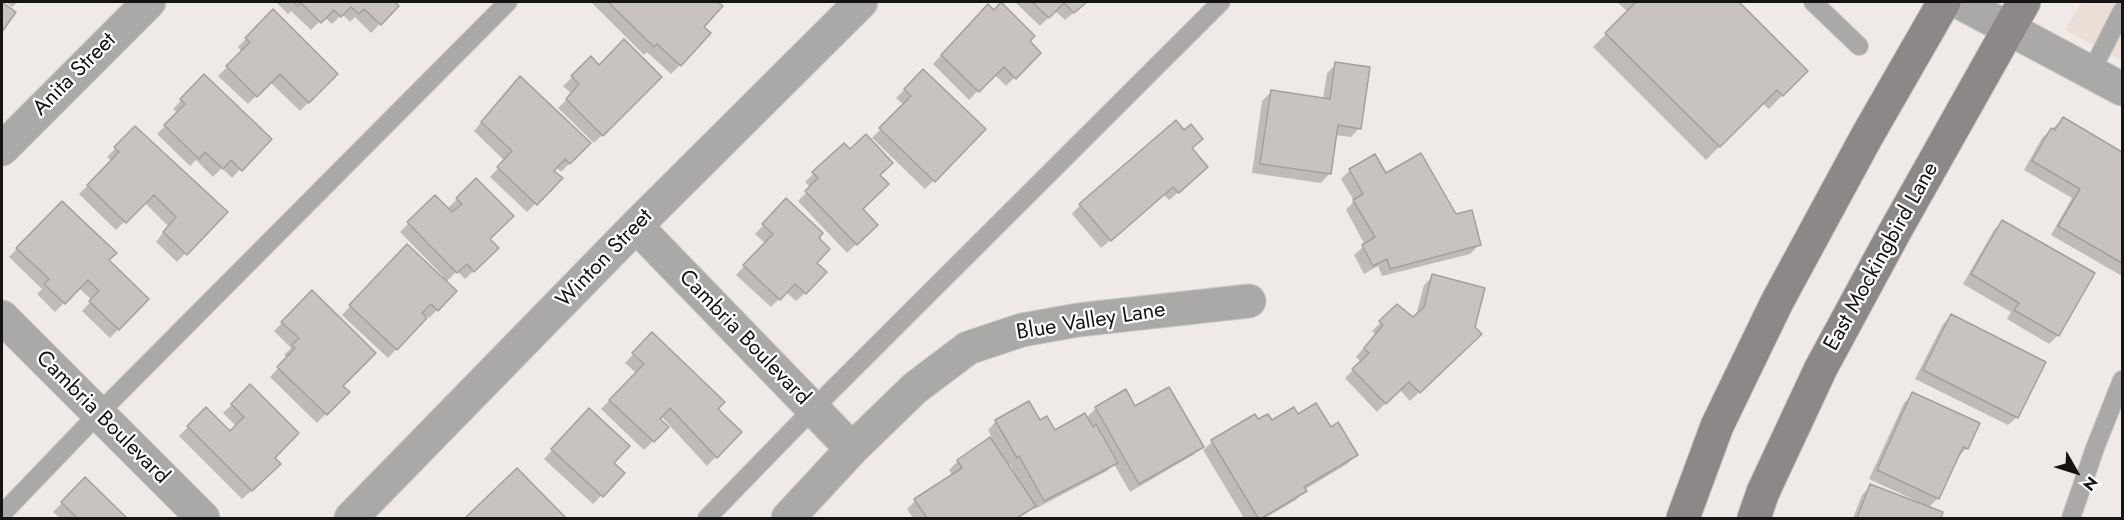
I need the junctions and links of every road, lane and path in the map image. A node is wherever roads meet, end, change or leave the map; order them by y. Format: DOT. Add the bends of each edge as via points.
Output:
graph roads {
  1 [pos="148,2"];
  2 [pos="508,2"];
  3 [pos="861,2"];
  4 [pos="1221,2"];
  5 [pos="1813,2"];
  6 [pos="1944,2"];
  7 [pos="1959,2"];
  8 [pos="2122,11"];
  9 [pos="2017,15"];
  10 [pos="1859,46"];
  11 [pos="2091,72"];
  12 [pos="2122,89"];
  13 [pos="2,149"];
  14 [pos="636,226"];
  15 [pos="1249,300"];
  16 [pos="2,317"];
  17 [pos="2122,380"];
  18 [pos="813,408"];
  19 [pos="98,414"];
  20 [pos="852,449"];
  21 [pos="2,514"];
  22 [pos="203,519"];
  23 [pos="351,519"];
  24 [pos="707,519"];
  25 [pos="788,519"];
  26 [pos="1683,519"];
  27 [pos="1754,519"];
  28 [pos="2072,519"];
  1 -- 13 [label="street, Anita Street"];
  2 -- 19 [label="lane"];
  3 -- 14 [label="street, Winton Street"];
  4 -- 18 [label="lane"];
  5 -- 10 [label="lane"];
  6 -- 26 [label="main road" via="1777,302 1717,426"];
  7 -- 9 [label="street"];
  8 -- 11 [label="lane"];
  9 -- 11 [label="street"];
  9 -- 27 [label="main road, East Mockingbird Lane" via="1821,368"];
  11 -- 12 [label="street"];
  14 -- 18 [label="street, Cambria Boulevard"];
  14 -- 23 [label="street, Winton Street"];
  15 -- 20 [label="street, Blue Valley Lane" via="1078,320 1022,330 968,348 915,387"];
  16 -- 19 [label="street, Cambria Boulevard"];
  17 -- 28 [label="lane"];
  18 -- 20 [label="street, Cambria Boulevard"];
  18 -- 24 [label="lane"];
  19 -- 21 [label="lane"];
  19 -- 22 [label="street, Cambria Boulevard"];
  20 -- 25 [label="street, Blue Valley Lane"];
}
